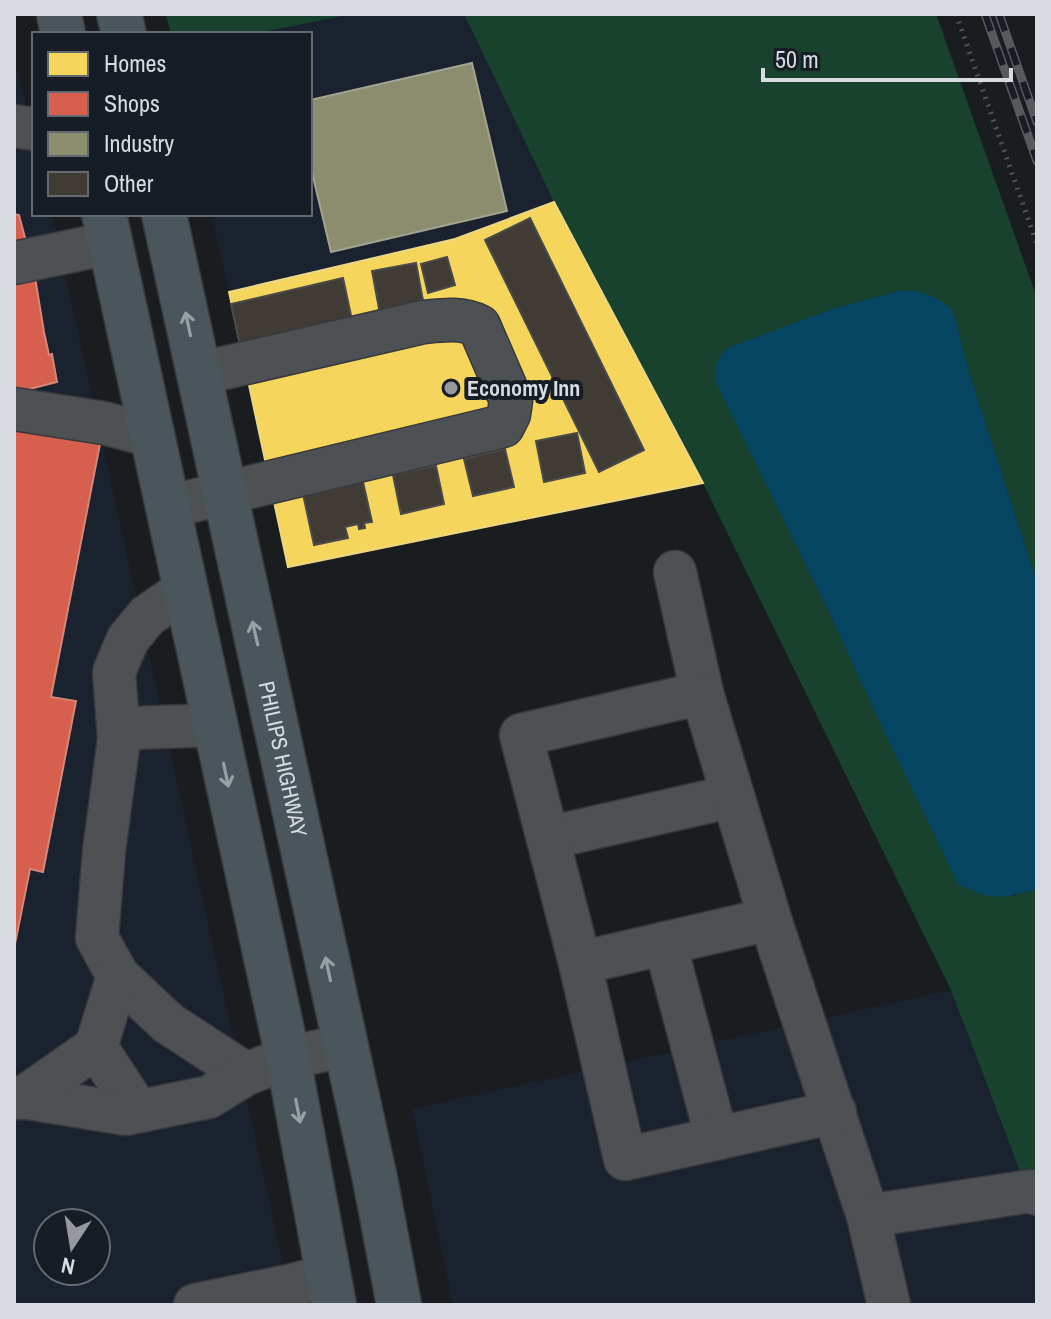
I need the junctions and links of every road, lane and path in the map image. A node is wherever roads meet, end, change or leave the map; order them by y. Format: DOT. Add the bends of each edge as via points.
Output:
graph roads {
  1 [pos="956,14"];
  2 [pos="164,216"];
  3 [pos="107,228"];
  4 [pos="1037,244"];
  5 [pos="14,263"];
  6 [pos="198,374"];
  7 [pos="14,409"];
  8 [pos="152,436"];
  9 [pos="224,494"];
  10 [pos="168,507"];
  11 [pos="675,572"];
  12 [pos="186,589"];
  13 [pos="702,693"];
  14 [pos="215,725"];
  15 [pos="119,739"];
  16 [pos="733,796"];
  17 [pos="548,838"];
  18 [pos="770,919"];
  19 [pos="665,943"];
  20 [pos="580,963"];
  21 [pos="118,976"];
  22 [pos="346,1045"];
  23 [pos="96,1047"];
  24 [pos="288,1058"];
  25 [pos="246,1074"];
  26 [pos="18,1098"];
  27 [pos="138,1111"];
  28 [pos="835,1112"];
  29 [pos="717,1139"];
  30 [pos="1037,1194"];
  31 [pos="868,1216"];
  32 [pos="332,1290"];
  33 [pos="195,1305"];
  34 [pos="399,1305"];
  35 [pos="889,1305"];
  1 -- 4 [label="path"];
  6 -- 2 [label="main road, PHILIPS HIGHWAY, one-way"];
  3 -- 5 [label="street"];
  3 -- 8 [label="main road"];
  6 -- 9 [label="main road, PHILIPS HIGHWAY"];
  6 -- 9 [label="street" via="454,319 479,326 511,400 503,426"];
  7 -- 8 [label="street"];
  8 -- 10 [label="main road"];
  9 -- 10 [label="street"];
  22 -- 9 [label="main road, PHILIPS HIGHWAY, one-way"];
  10 -- 12 [label="main road"];
  11 -- 13 [label="street"];
  12 -- 14 [label="main road"];
  12 -- 15 [label="street" via="147,616 128,639 114,672"];
  13 -- 16 [label="street"];
  13 -- 17 [label="street" via="521,735"];
  14 -- 15 [label="street" via="133,728"];
  14 -- 24 [label="main road, one-way"];
  15 -- 21 [label="street" via="97,938"];
  16 -- 17 [label="street"];
  16 -- 18 [label="street"];
  17 -- 20 [label="street"];
  18 -- 19 [label="street"];
  18 -- 28 [label="street"];
  19 -- 20 [label="street"];
  19 -- 29 [label="street"];
  20 -- 29 [label="street" via="625,1159"];
  21 -- 23 [label="street"];
  21 -- 25 [label="street" via="168,1023"];
  22 -- 24 [label="street"];
  22 -- 34 [label="main road, PHILIPS HIGHWAY"];
  23 -- 26 [label="street"];
  23 -- 27 [label="street"];
  24 -- 25 [label="street"];
  24 -- 32 [label="main road, one-way"];
  25 -- 27 [label="street" via="209,1097"];
  26 -- 27 [label="street" via="126,1114"];
  28 -- 29 [label="street"];
  28 -- 31 [label="street"];
  30 -- 31 [label="street"];
  31 -- 35 [label="street"];
  32 -- 33 [label="street" via="293,1285"];
}
